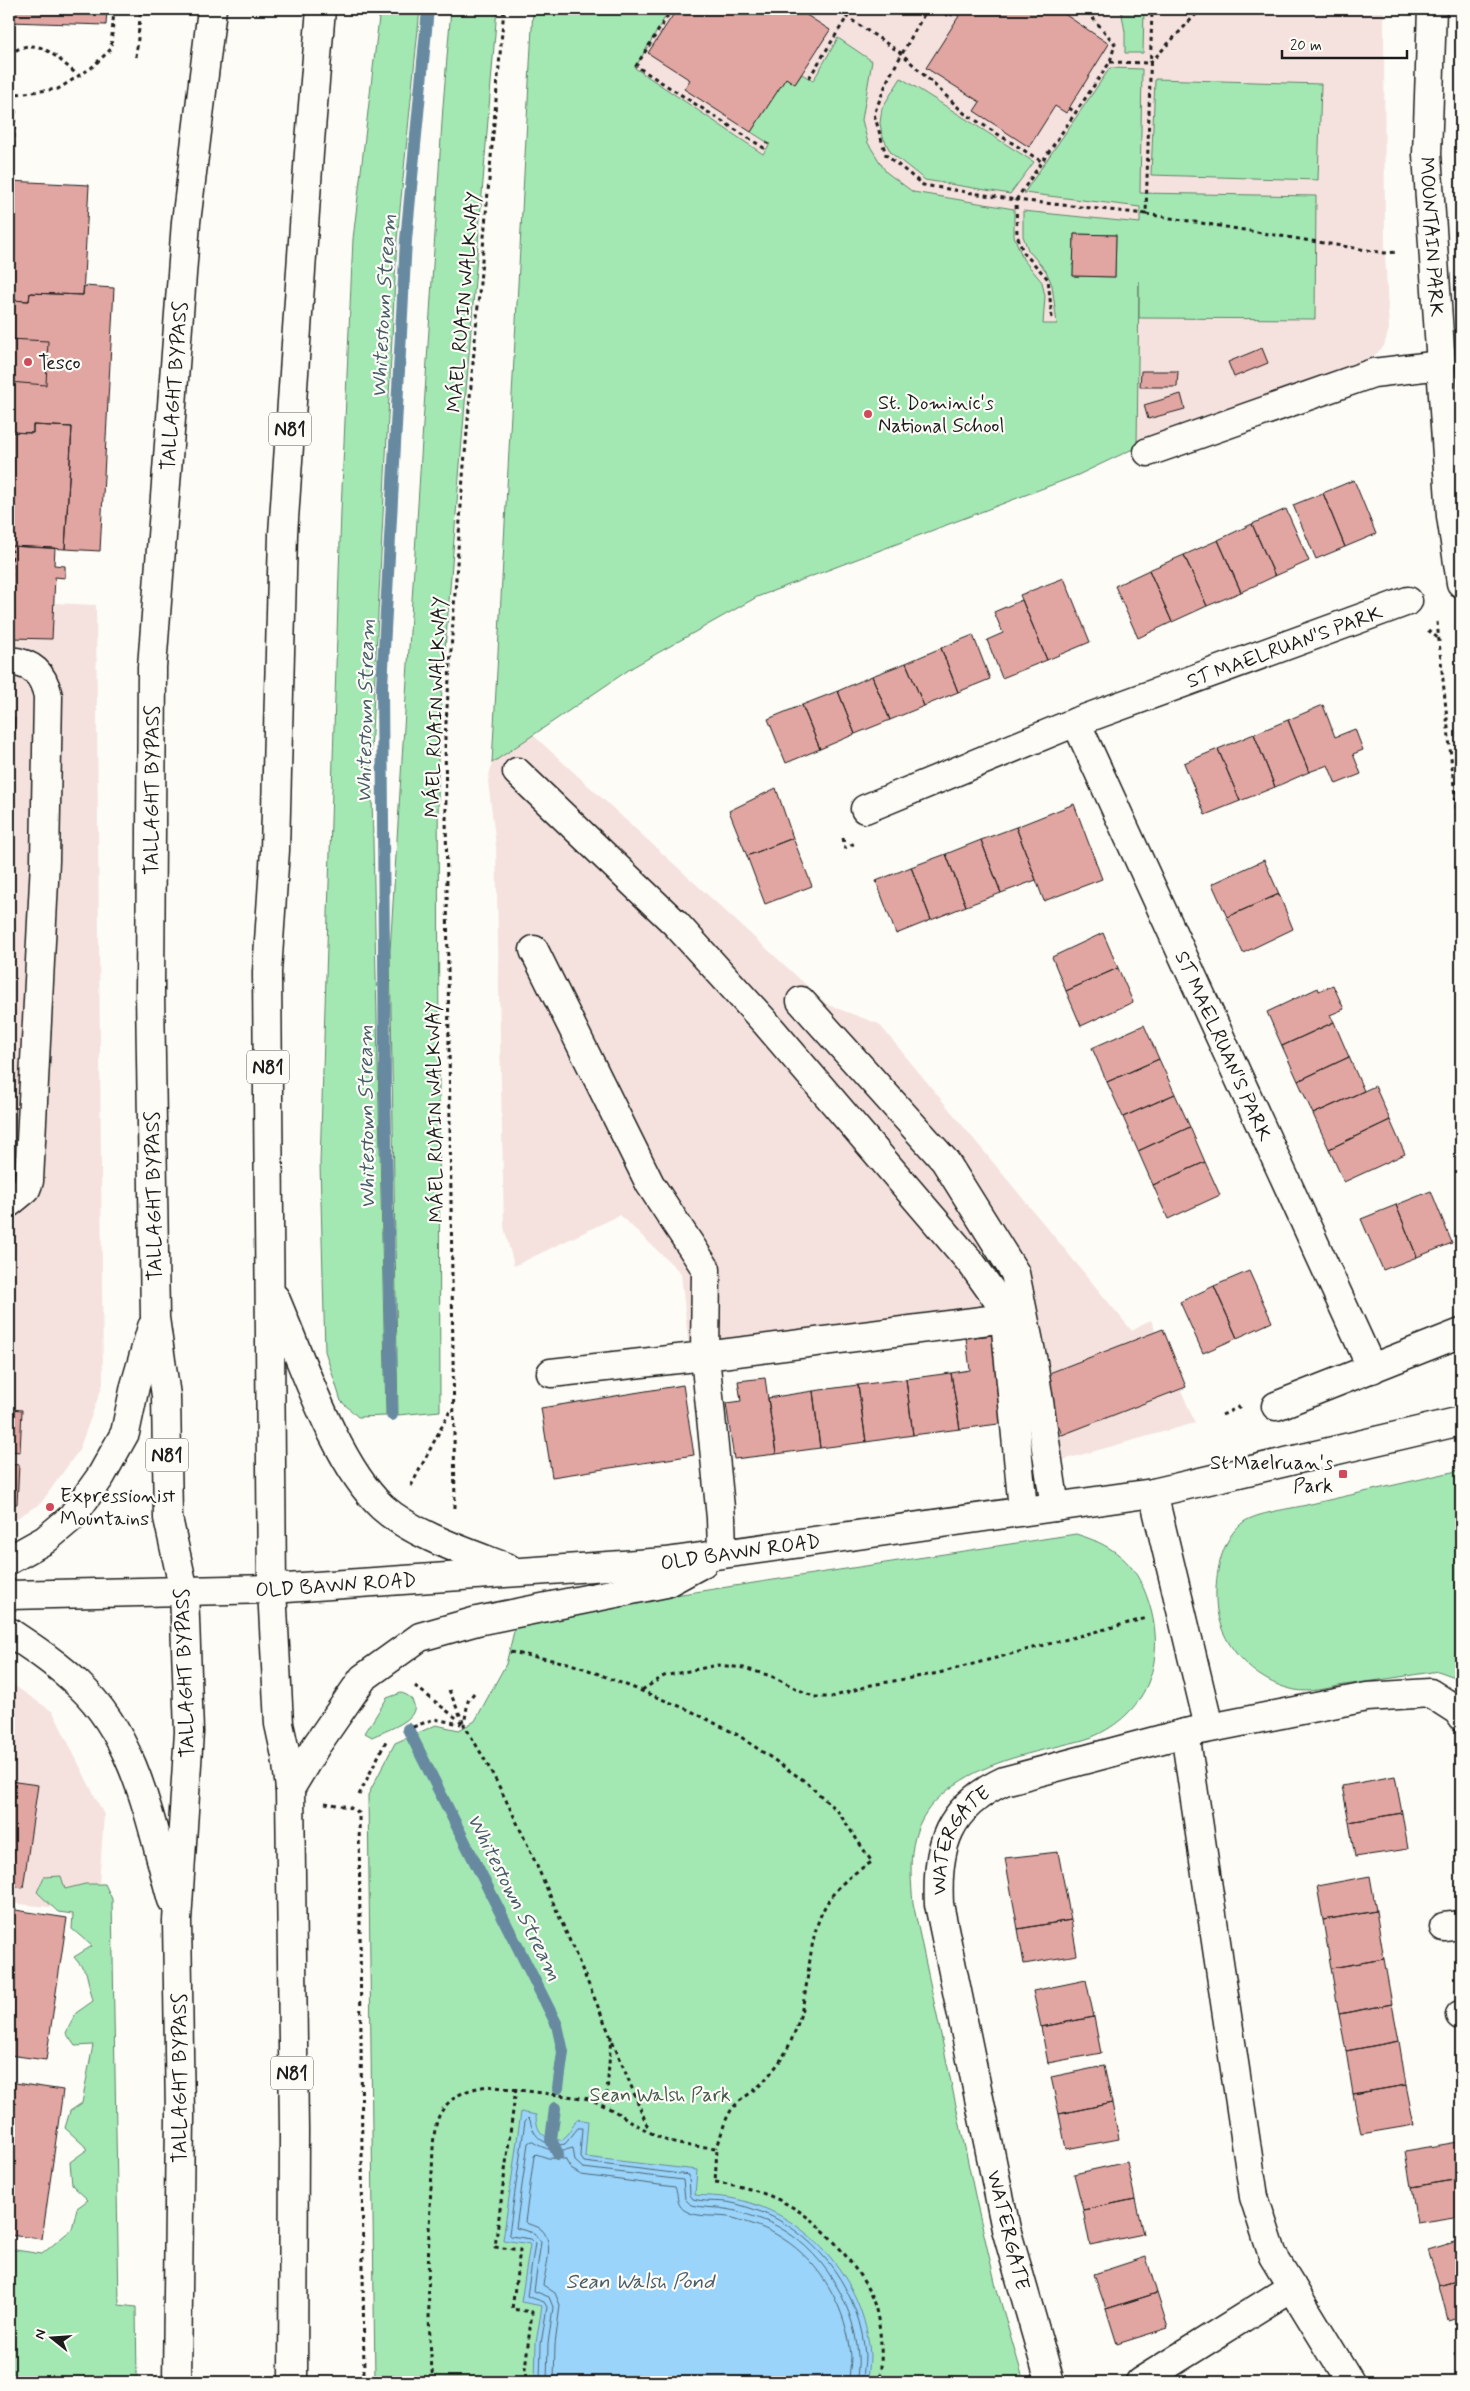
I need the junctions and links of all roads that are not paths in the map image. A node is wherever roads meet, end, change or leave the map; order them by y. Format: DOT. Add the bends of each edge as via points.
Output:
graph roads {
  1 [pos="212,9"];
  2 [pos="321,9"];
  3 [pos="1432,9"];
  4 [pos="1440,365"];
  5 [pos="1148,452"];
  6 [pos="1461,582"];
  7 [pos="1408,601"];
  8 [pos="9,661"];
  9 [pos="1076,722"];
  10 [pos="517,772"];
  11 [pos="865,809"];
  12 [pos="534,950"];
  13 [pos="801,1001"];
  14 [pos="9,1202"];
  15 [pos="270,1285"];
  16 [pos="155,1318"];
  17 [pos="1005,1318"];
  18 [pos="1461,1333"];
  19 [pos="705,1356"];
  20 [pos="1372,1370"];
  21 [pos="551,1373"];
  22 [pos="1276,1406"];
  23 [pos="1461,1421"];
  24 [pos="1153,1493"];
  25 [pos="1055,1508"];
  26 [pos="1023,1510"];
  27 [pos="722,1552"];
  28 [pos="9,1560"];
  29 [pos="517,1571"];
  30 [pos="272,1589"];
  31 [pos="184,1591"];
  32 [pos="9,1595"];
  33 [pos="9,1632"];
  34 [pos="1461,1716"];
  35 [pos="1197,1730"];
  36 [pos="290,1789"];
  37 [pos="177,1921"];
  38 [pos="1292,2287"];
  39 [pos="177,2382"];
  40 [pos="293,2382"];
  41 [pos="1050,2382"];
  42 [pos="1140,2382"];
  43 [pos="1350,2382"];
  1 -- 16 [label="main road, TALLAGHT BYPASS / N81" via="186,222 152,667 150,993"];
  2 -- 15 [label="main road, N81" via="308,152 283,534 275,850 267,972"];
  3 -- 4 [label="main road, MOUNTAIN PARK" via="1427,154"];
  4 -- 5 [label="main road" via="1373,373"];
  4 -- 6 [label="main road, MOUNTAIN PARK" via="1451,516"];
  7 -- 9 [label="main road, ST MAELRUAN'S PARK"];
  8 -- 14 [label="main road" via="28,664 37,671 48,696 45,861 29,1181 26,1189"];
  9 -- 11 [label="main road, ST MAELRUAN'S PARK"];
  9 -- 20 [label="main road, ST MAELRUAN'S PARK"];
  10 -- 17 [label="main road" via="676,924 765,1022 972,1264 1004,1309"];
  12 -- 19 [label="main road" via="650,1184 706,1269"];
  13 -- 25 [label="main road" via="945,1161 1015,1273 1033,1362"];
  15 -- 29 [label="main road" via="333,1434 358,1477 382,1507 422,1533"];
  15 -- 30 [label="main road, N81"];
  16 -- 28 [label="main road" via="125,1433 101,1476 71,1518 45,1540"];
  16 -- 31 [label="main road, TALLAGHT BYPASS / N81" via="166,1396 168,1518"];
  17 -- 19 [label="main road"];
  17 -- 26 [label="main road"];
  18 -- 20 [label="main road"];
  19 -- 21 [label="main road"];
  19 -- 27 [label="main road"];
  20 -- 22 [label="main road"];
  23 -- 24 [label="main road, OLD BAWN ROAD"];
  24 -- 25 [label="main road, OLD BAWN ROAD"];
  24 -- 35 [label="main road"];
  25 -- 26 [label="main road, OLD BAWN ROAD"];
  26 -- 27 [label="main road, OLD BAWN ROAD"];
  27 -- 29 [label="main road, OLD BAWN ROAD" via="666,1562"];
  27 -- 36 [label="main road" via="666,1583 477,1621 420,1637 363,1678"];
  29 -- 30 [label="main road, OLD BAWN ROAD"];
  30 -- 31 [label="main road, OLD BAWN ROAD"];
  30 -- 36 [label="main road, N81" via="279,1724"];
  31 -- 32 [label="main road, OLD BAWN ROAD"];
  31 -- 37 [label="main road, TALLAGHT BYPASS / N81" via="189,1732"];
  33 -- 37 [label="main road" via="80,1685 122,1742 136,1775"];
  34 -- 35 [label="main road, WATERGATE" via="1430,1693 1367,1697"];
  35 -- 38 [label="main road" via="1254,2197 1273,2256"];
  35 -- 41 [label="main road, WATERGATE" via="1024,1775 986,1790 966,1806 940,1850 938,1904 1006,2229"];
  36 -- 40 [label="main road, N81"];
  37 -- 39 [label="main road, TALLAGHT BYPASS / N81" via="180,2116"];
  38 -- 42 [label="main road"];
  38 -- 43 [label="main road"];
}
